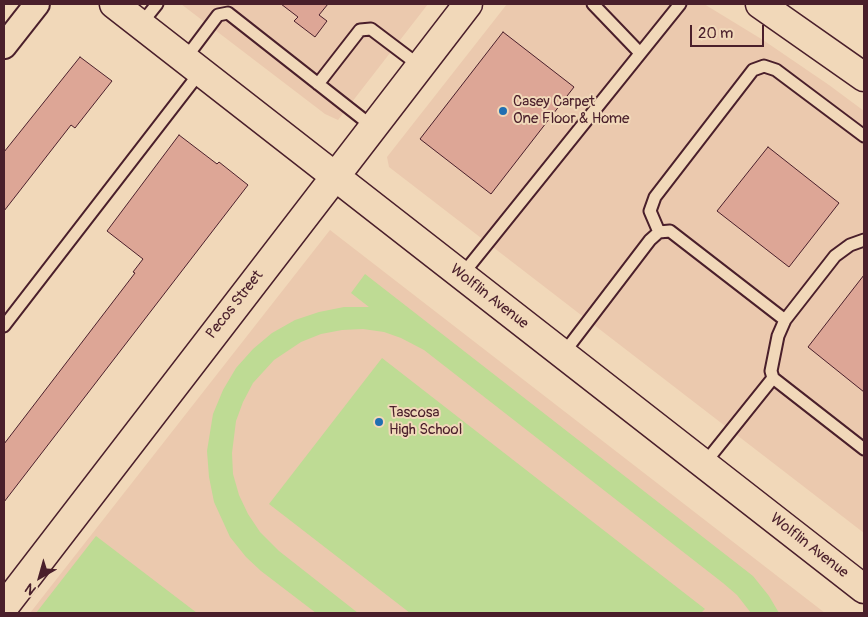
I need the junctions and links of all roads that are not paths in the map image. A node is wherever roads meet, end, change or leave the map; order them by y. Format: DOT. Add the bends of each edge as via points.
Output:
graph roads {
  1 [pos="36,4"];
  2 [pos="114,4"];
  3 [pos="468,4"];
  4 [pos="593,4"];
  5 [pos="680,4"];
  6 [pos="760,4"];
  7 [pos="149,14"];
  8 [pos="4,46"];
  9 [pos="640,53"];
  10 [pos="193,65"];
  11 [pos="420,66"];
  12 [pos="864,78"];
  13 [pos="318,84"];
  14 [pos="373,127"];
  15 [pos="864,136"];
  16 [pos="335,176"];
  17 [pos="659,232"];
  18 [pos="864,240"];
  19 [pos="462,276"];
  20 [pos="785,320"];
  21 [pos="4,326"];
  22 [pos="563,354"];
  23 [pos="774,378"];
  24 [pos="864,449"];
  25 [pos="704,464"];
  26 [pos="864,589"];
  27 [pos="4,607"];
  1 -- 8 [label="street"];
  2 -- 7 [label="main road, Wolflin Avenue"];
  3 -- 11 [label="main road, Pecos Street"];
  4 -- 9 [label="lane"];
  5 -- 9 [label="lane"];
  6 -- 12 [label="main road"];
  7 -- 10 [label="main road, Wolflin Avenue"];
  9 -- 19 [label="lane"];
  10 -- 13 [label="lane" via="218,15 228,14"];
  10 -- 16 [label="main road, Wolflin Avenue"];
  10 -- 21 [label="lane"];
  11 -- 13 [label="lane" via="371,29 360,30"];
  11 -- 14 [label="main road, Pecos Street"];
  13 -- 14 [label="lane"];
  14 -- 16 [label="main road, Pecos Street"];
  15 -- 17 [label="lane" via="776,70 764,66 753,70 655,196 650,211"];
  16 -- 19 [label="main road, Wolflin Avenue"];
  16 -- 27 [label="main road, Pecos Street"];
  17 -- 20 [label="lane" via="670,231"];
  17 -- 22 [label="lane"];
  18 -- 20 [label="lane" via="835,256"];
  19 -- 22 [label="main road, Wolflin Avenue"];
  20 -- 23 [label="lane" via="778,336 771,371"];
  22 -- 25 [label="main road, Wolflin Avenue"];
  23 -- 24 [label="lane"];
  23 -- 25 [label="lane"];
  25 -- 26 [label="main road, Wolflin Avenue"];
}
